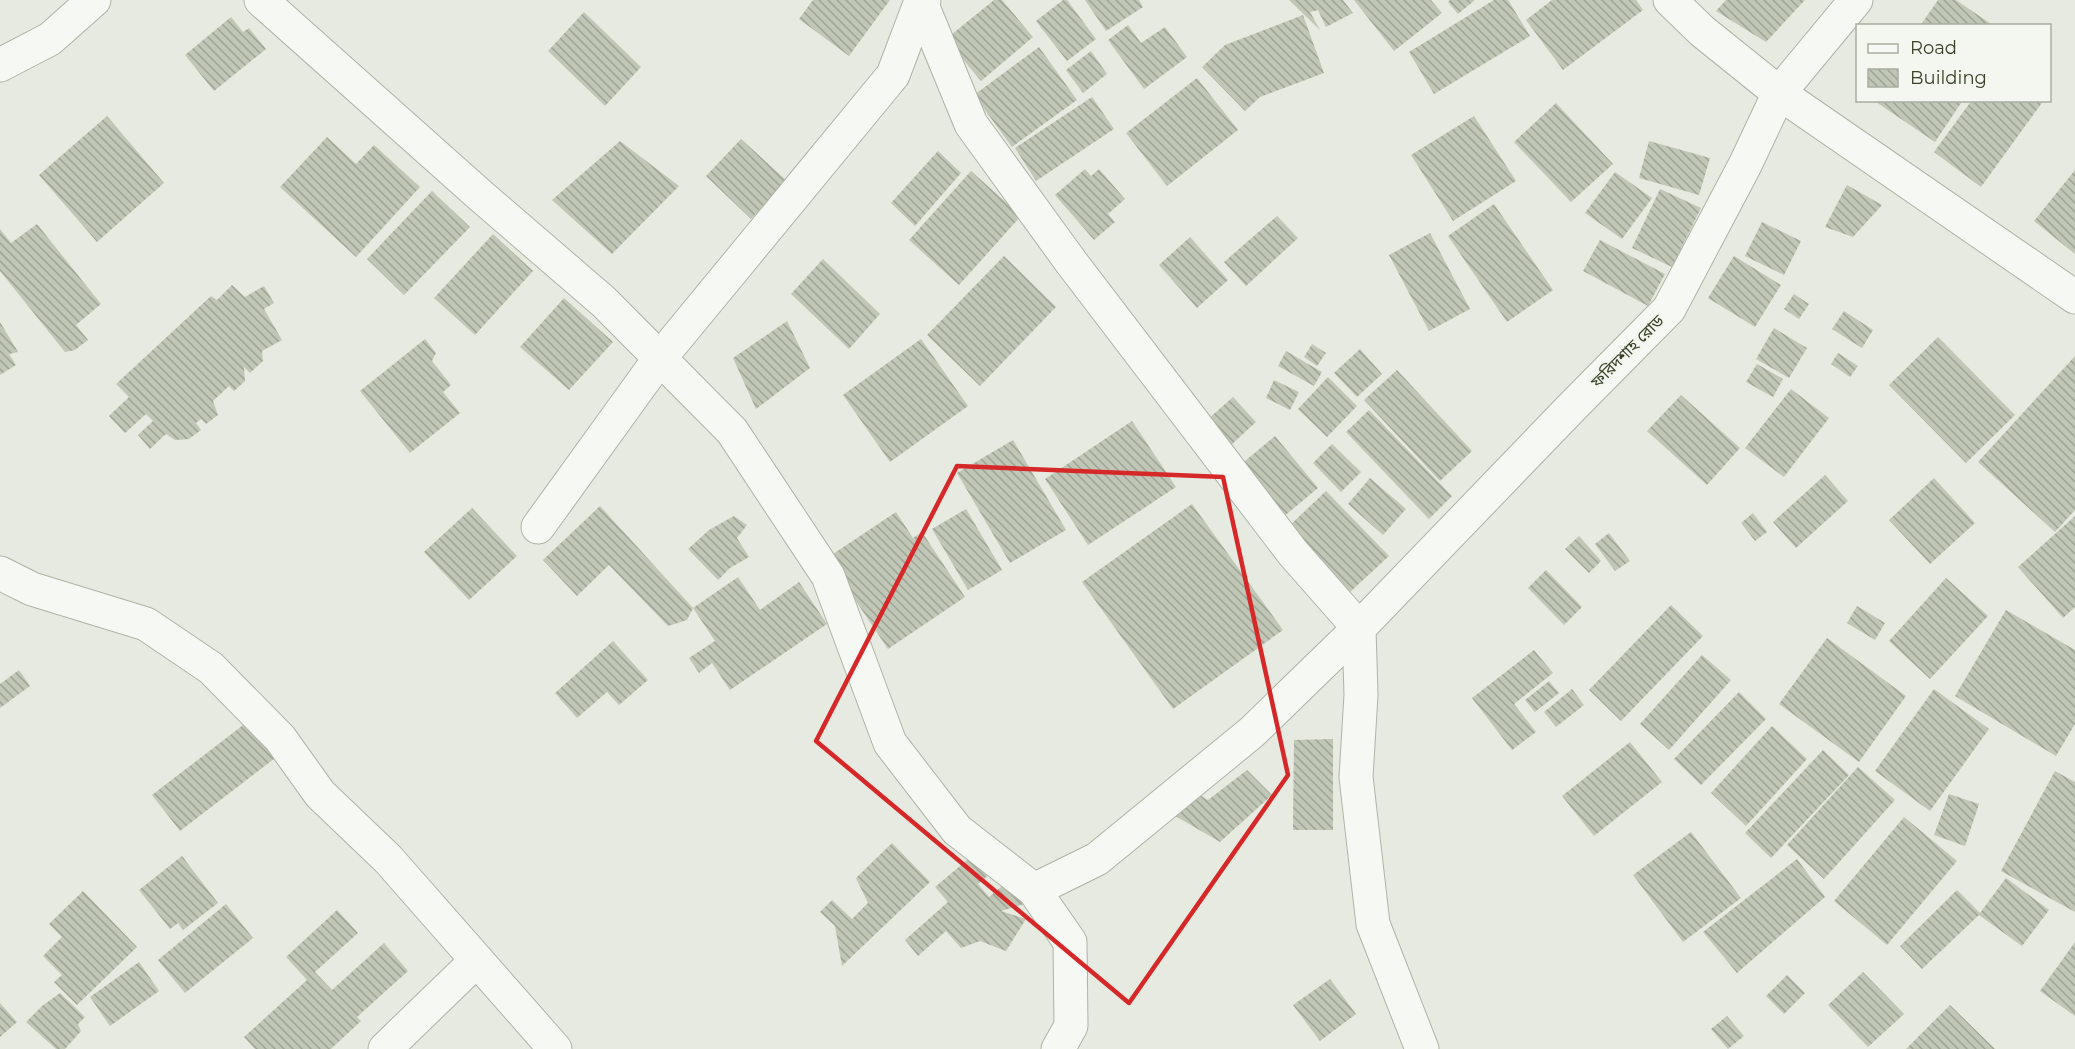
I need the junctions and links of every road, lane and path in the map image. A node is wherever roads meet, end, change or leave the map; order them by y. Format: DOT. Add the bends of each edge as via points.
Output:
graph roads {
  1 [pos="94,0"];
  2 [pos="261,0"];
  3 [pos="922,0"];
  4 [pos="1670,0"];
  5 [pos="1856,0"];
  6 [pos="0,65"];
  7 [pos="1779,93"];
  8 [pos="2075,297"];
  9 [pos="660,358"];
  10 [pos="538,527"];
  11 [pos="0,573"];
  12 [pos="1359,628"];
  13 [pos="1034,890"];
  14 [pos="477,960"];
  15 [pos="385,1049"];
  16 [pos="555,1049"];
  17 [pos="1058,1049"];
  18 [pos="1422,1049"];
  1 -- 6 [label="street" via="50,39"];
  2 -- 9 [label="street" via="604,302"];
  3 -- 9 [label="street" via="893,75"];
  3 -- 12 [label="street" via="971,124 1286,544"];
  4 -- 7 [label="street"];
  5 -- 7 [label="street, ফরিদশাহ রোড"];
  7 -- 8 [label="street"];
  7 -- 12 [label="street, ফরিদশাহ রোড" via="1669,309"];
  9 -- 10 [label="street"];
  9 -- 13 [label="street" via="732,431 828,576 890,743 957,830"];
  11 -- 14 [label="street" via="32,589 146,624 211,668 280,738 320,794 388,859"];
  12 -- 13 [label="street, ফরিদশাহ রোড" via="1252,732 1097,859"];
  12 -- 18 [label="street" via="1361,695 1356,777 1373,924"];
  13 -- 17 [label="street" via="1070,942 1071,1026"];
  14 -- 15 [label="street"];
  14 -- 16 [label="street"];
}
